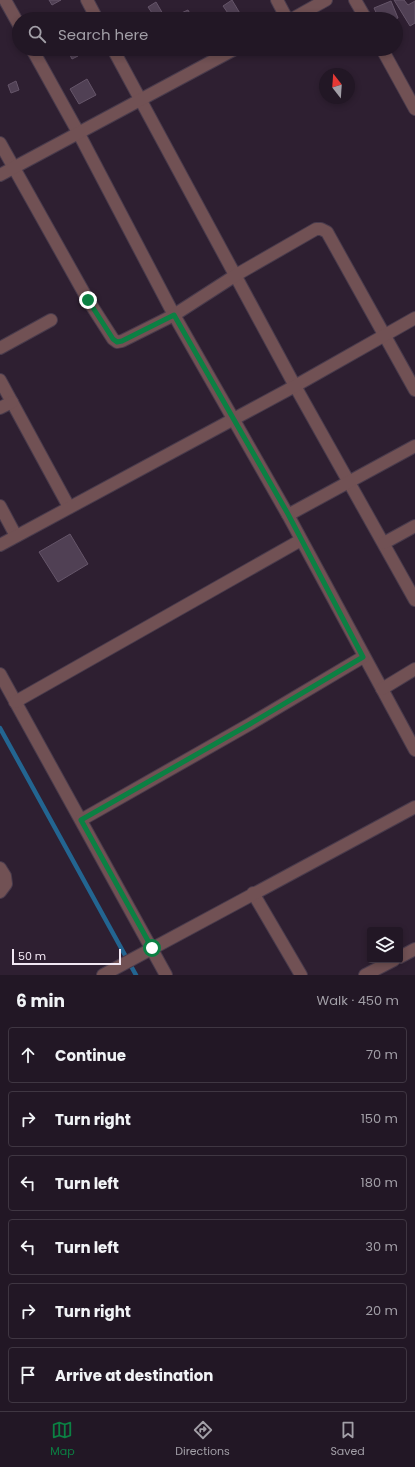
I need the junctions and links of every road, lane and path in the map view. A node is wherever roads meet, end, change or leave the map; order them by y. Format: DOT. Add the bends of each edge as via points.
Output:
graph roads {
  1 [pos="5,0"];
  2 [pos="277,0"];
  3 [pos="326,0"];
  4 [pos="355,0"];
  5 [pos="89,1"];
  6 [pos="12,12"];
  7 [pos="94,12"];
  8 [pos="283,12"];
  9 [pos="305,12"];
  10 [pos="362,12"];
  11 [pos="36,56"];
  12 [pos="117,56"];
  13 [pos="222,56"];
  14 [pos="386,56"];
  15 [pos="140,99"];
  16 [pos="415,109"];
  17 [pos="78,132"];
  18 [pos="0,143"];
  19 [pos="14,168"];
  20 [pos="0,175"];
  21 [pos="236,275"];
  22 [pos="174,315"];
  23 [pos="415,318"];
  24 [pos="50,320"];
  25 [pos="385,335"];
  26 [pos="0,348"];
  27 [pos="0,380"];
  28 [pos="295,386"];
  29 [pos="415,390"];
  30 [pos="12,402"];
  31 [pos="0,408"];
  32 [pos="233,418"];
  33 [pos="415,446"];
  34 [pos="350,482"];
  35 [pos="0,506"];
  36 [pos="69,507"];
  37 [pos="288,514"];
  38 [pos="415,526"];
  39 [pos="16,536"];
  40 [pos="301,540"];
  41 [pos="384,543"];
  42 [pos="0,545"];
  43 [pos="415,600"];
  44 [pos="363,657"];
  45 [pos="415,669"];
  46 [pos="0,674"];
  47 [pos="382,688"];
  48 [pos="15,702"];
  49 [pos="415,750"];
  50 [pos="415,807"];
  51 [pos="81,820"];
  52 [pos="0,868"];
  53 [pos="0,892"];
  54 [pos="253,893"];
  55 [pos="152,948"];
  56 [pos="415,949"];
  57 [pos="403,955"];
  58 [pos="390,963"];
  59 [pos="379,972"];
  60 [pos="103,975"];
  61 [pos="166,975"];
  62 [pos="301,975"];
  63 [pos="366,975"];
  1 -- 6 [label="street"];
  2 -- 8 [label="street"];
  3 -- 9 [label="street"];
  4 -- 10 [label="street"];
  5 -- 7 [label="street"];
  11 -- 17 [label="street"];
  12 -- 15 [label="street"];
  13 -- 15 [label="street"];
  14 -- 16 [label="street"];
  15 -- 17 [label="street"];
  15 -- 21 [label="street"];
  17 -- 19 [label="street"];
  17 -- 22 [label="street"];
  18 -- 19 [label="street"];
  19 -- 20 [label="street"];
  19 -- 22 [label="street" via="88,300 113,339 117,342 122,341"];
  21 -- 22 [label="street"];
  21 -- 25 [label="street" via="316,229 321,229 327,232"];
  21 -- 28 [label="street"];
  22 -- 32 [label="street"];
  23 -- 25 [label="street"];
  24 -- 26 [label="street"];
  25 -- 28 [label="street"];
  25 -- 29 [label="street"];
  27 -- 30 [label="street"];
  28 -- 32 [label="street"];
  28 -- 34 [label="street"];
  30 -- 31 [label="street"];
  30 -- 36 [label="street"];
  32 -- 36 [label="street"];
  32 -- 37 [label="street"];
  33 -- 34 [label="street"];
  34 -- 37 [label="street"];
  34 -- 41 [label="street"];
  35 -- 39 [label="street"];
  36 -- 39 [label="street"];
  37 -- 40 [label="street"];
  38 -- 41 [label="street"];
  39 -- 42 [label="street"];
  40 -- 44 [label="street"];
  40 -- 48 [label="street"];
  41 -- 43 [label="street"];
  44 -- 47 [label="street"];
  44 -- 51 [label="street"];
  45 -- 47 [label="street"];
  46 -- 48 [label="street"];
  47 -- 49 [label="street"];
  48 -- 51 [label="street"];
  50 -- 54 [label="street"];
  51 -- 55 [label="street"];
  52 -- 53 [label="street" via="6,884"];
  54 -- 55 [label="street"];
  54 -- 62 [label="street"];
  55 -- 60 [label="street"];
  55 -- 61 [label="street"];
  56 -- 57 [label="street"];
  58 -- 59 [label="street"];
  59 -- 63 [label="street"];
}
